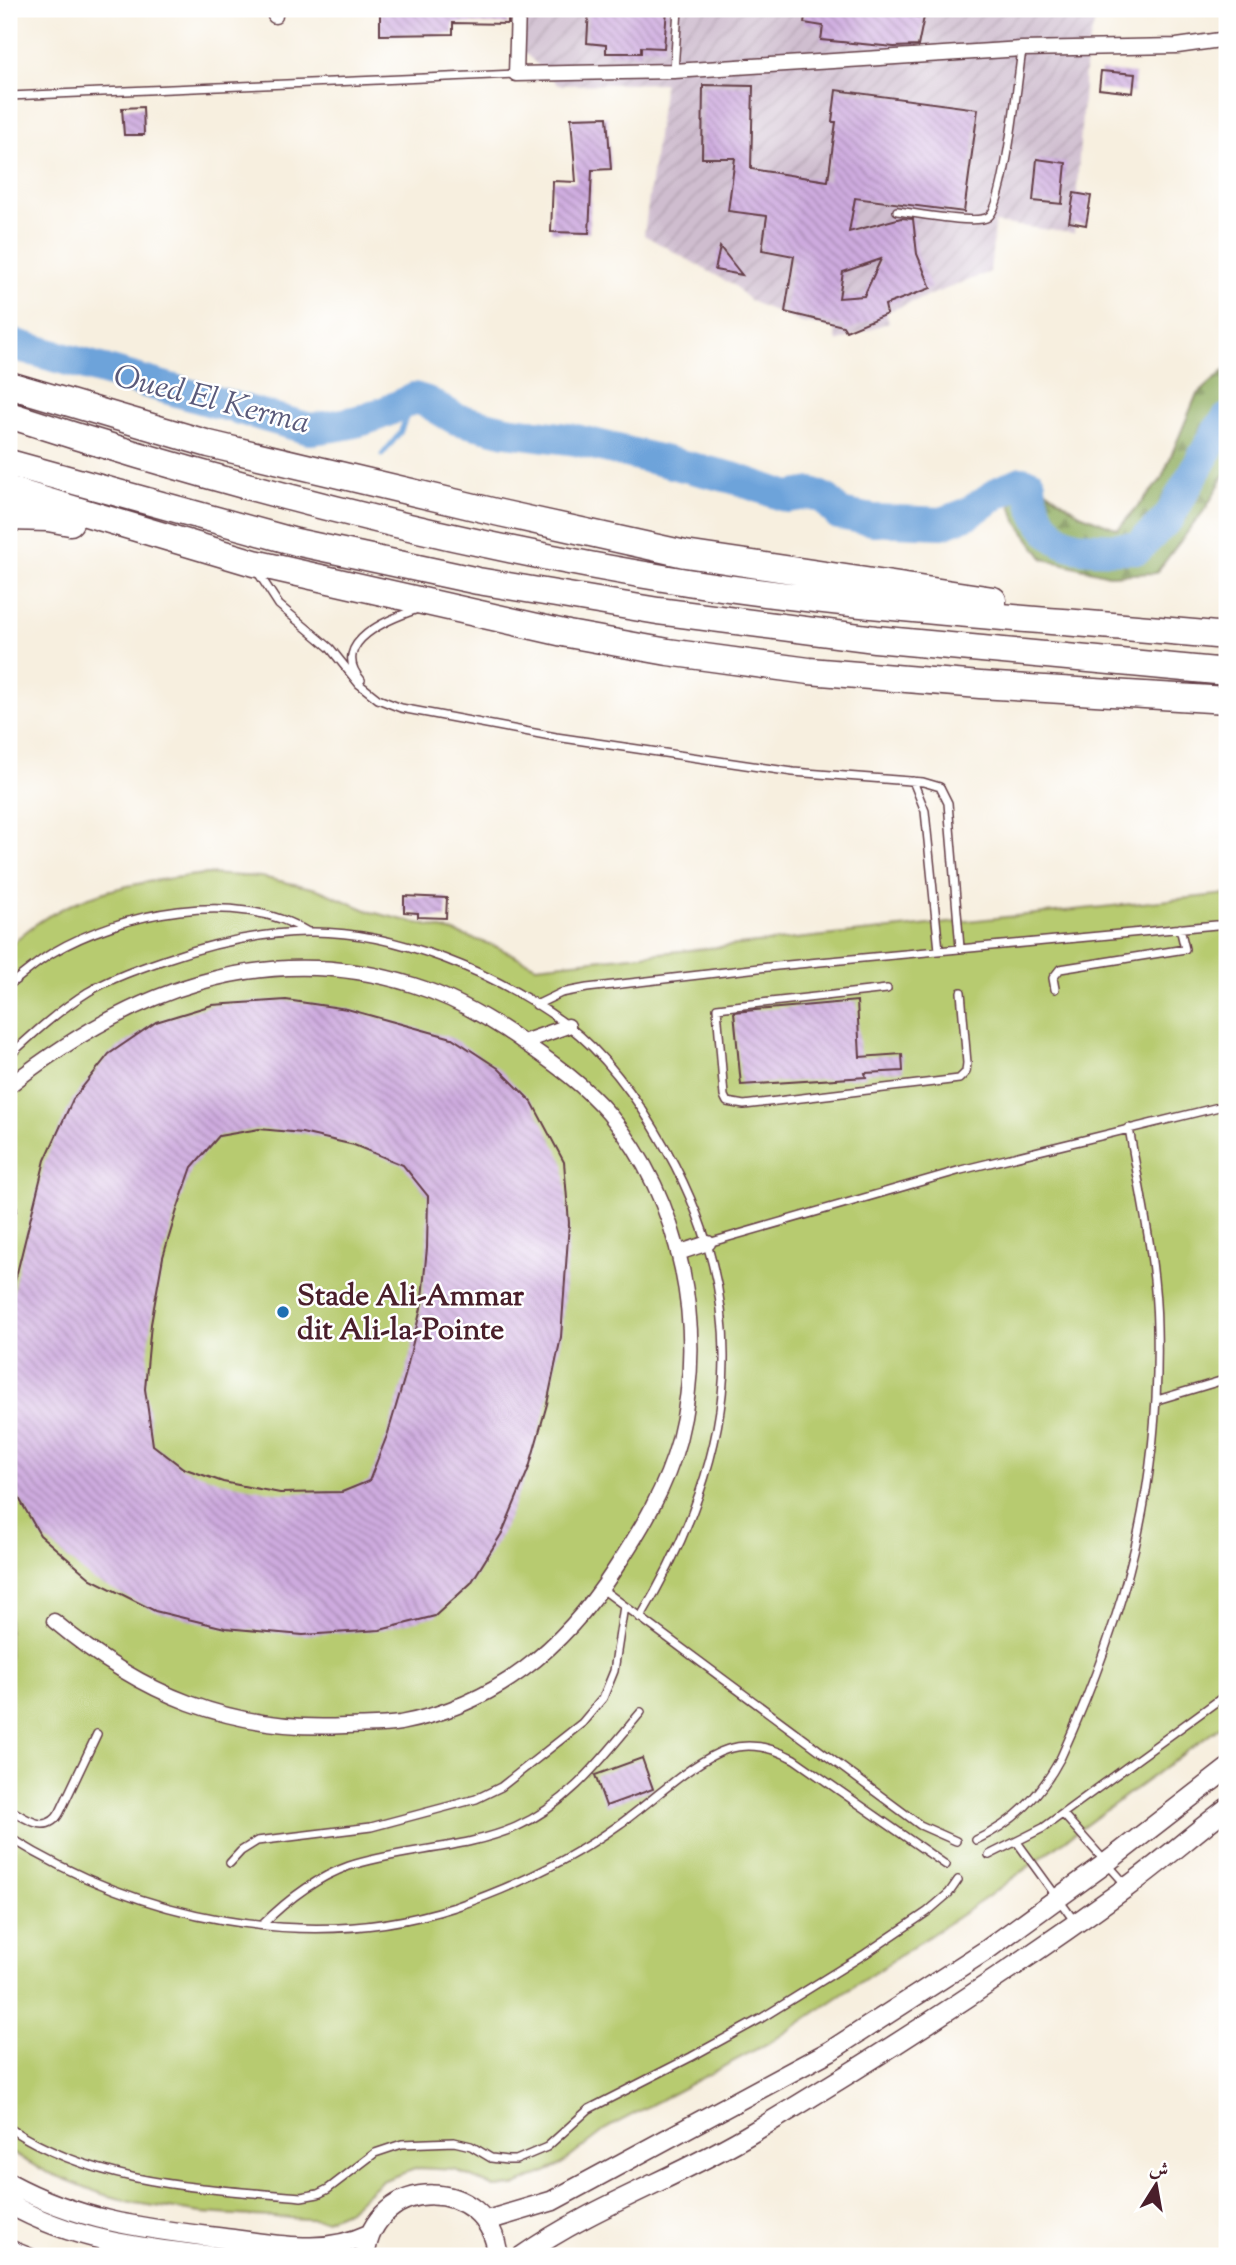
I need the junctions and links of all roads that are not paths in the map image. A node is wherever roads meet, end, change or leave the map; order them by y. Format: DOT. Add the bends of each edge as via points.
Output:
graph roads {
  1 [pos="518,9"];
  2 [pos="678,9"];
  3 [pos="1227,38"];
  4 [pos="1022,49"];
  5 [pos="674,71"];
  6 [pos="516,74"];
  7 [pos="9,96"];
  8 [pos="897,211"];
  9 [pos="10,385"];
  10 [pos="9,415"];
  11 [pos="9,463"];
  12 [pos="9,490"];
  13 [pos="9,517"];
  14 [pos="254,563"];
  15 [pos="434,604"];
  16 [pos="1153,629"];
  17 [pos="1227,636"];
  18 [pos="1227,672"];
  19 [pos="378,699"];
  20 [pos="1227,699"];
  21 [pos="913,781"];
  22 [pos="1227,924"];
  23 [pos="1180,928"];
  24 [pos="308,932"];
  25 [pos="960,948"];
  26 [pos="939,950"];
  27 [pos="9,985"];
  28 [pos="887,989"];
  29 [pos="1055,989"];
  30 [pos="961,992"];
  31 [pos="536,1005"];
  32 [pos="568,1026"];
  33 [pos="523,1042"];
  34 [pos="9,1056"];
  35 [pos="9,1086"];
  36 [pos="1227,1105"];
  37 [pos="1129,1128"];
  38 [pos="708,1242"];
  39 [pos="678,1253"];
  40 [pos="1227,1379"];
  41 [pos="1157,1399"];
  42 [pos="602,1589"];
  43 [pos="624,1606"];
  44 [pos="640,1618"];
  45 [pos="54,1621"];
  46 [pos="1227,1694"];
  47 [pos="640,1713"];
  48 [pos="97,1734"];
  49 [pos="1227,1769"];
  50 [pos="1227,1808"];
  51 [pos="9,1809"];
  52 [pos="1063,1814"];
  53 [pos="9,1837"];
  54 [pos="976,1840"];
  55 [pos="956,1841"];
  56 [pos="1017,1842"];
  57 [pos="989,1856"];
  58 [pos="230,1863"];
  59 [pos="1106,1863"];
  60 [pos="946,1865"];
  61 [pos="958,1880"];
  62 [pos="1127,1887"];
  63 [pos="1057,1899"];
  64 [pos="1075,1923"];
  65 [pos="262,1926"];
  66 [pos="9,2128"];
  67 [pos="9,2183"];
  68 [pos="9,2204"];
  69 [pos="485,2221"];
  70 [pos="370,2234"];
  71 [pos="9,2247"];
  72 [pos="31,2256"];
  73 [pos="210,2256"];
  74 [pos="365,2256"];
  75 [pos="498,2256"];
  76 [pos="522,2256"];
  1 -- 6 [label="street"];
  2 -- 5 [label="lane"];
  3 -- 4 [label="street" via="1177,46"];
  4 -- 5 [label="street"];
  4 -- 8 [label="lane" via="1003,182 991,216 975,221"];
  5 -- 6 [label="street"];
  6 -- 7 [label="lane"];
  9 -- 16 [label="highway" via="209,444 685,554 904,585"];
  10 -- 16 [label="highway" via="224,481 541,557 840,601"];
  11 -- 18 [label="highway" via="296,542 478,581 658,611 876,639"];
  12 -- 14 [label="highway"];
  13 -- 14 [label="highway" via="48,518 222,561"];
  14 -- 15 [label="highway"];
  14 -- 19 [label="lane" via="279,605 319,637"];
  15 -- 19 [label="lane" via="391,618 356,644 352,657 356,674"];
  15 -- 20 [label="highway" via="668,652 809,671"];
  16 -- 17 [label="highway"];
  19 -- 21 [label="lane" via="401,708 556,737 793,772"];
  21 -- 25 [label="lane" via="932,783 946,794"];
  21 -- 26 [label="lane" via="925,811"];
  22 -- 23 [label="lane"];
  23 -- 25 [label="lane"];
  23 -- 29 [label="lane" via="1185,949 1060,969 1053,978"];
  24 -- 27 [label="lane" via="282,918 254,912 211,909 157,914 106,928 52,953"];
  24 -- 31 [label="lane" via="350,935 431,954"];
  24 -- 34 [label="lane" via="223,942 123,975 52,1017"];
  25 -- 26 [label="lane"];
  26 -- 31 [label="lane" via="587,988"];
  28 -- 30 [label="lane" via="716,1008 727,1102 744,1105 959,1079 967,1063"];
  31 -- 32 [label="lane"];
  32 -- 33 [label="street"];
  32 -- 38 [label="lane" via="641,1107 679,1173"];
  33 -- 35 [label="street" via="481,1014 399,981 331,969 251,970 192,983 125,1010 63,1046"];
  33 -- 39 [label="street" via="590,1093 623,1132 662,1201"];
  36 -- 37 [label="lane"];
  37 -- 38 [label="lane"];
  37 -- 41 [label="lane" via="1153,1277"];
  38 -- 39 [label="street"];
  38 -- 44 [label="lane" via="724,1333 719,1417 681,1540"];
  39 -- 42 [label="street" via="690,1346 679,1439 647,1519"];
  40 -- 41 [label="lane"];
  41 -- 54 [label="lane" via="1152,1466 1134,1555 1095,1680 1042,1789 1011,1820"];
  42 -- 43 [label="lane"];
  42 -- 45 [label="street" via="552,1647 504,1682 451,1708 394,1724 304,1728 202,1708 129,1675"];
  43 -- 44 [label="lane"];
  43 -- 58 [label="lane" via="614,1671 603,1698 582,1723 501,1787 476,1799 371,1827 257,1841"];
  44 -- 55 [label="lane" via="920,1825"];
  46 -- 52 [label="lane"];
  47 -- 65 [label="lane" via="581,1783 535,1818 478,1840 342,1869 304,1889"];
  48 -- 51 [label="lane" via="53,1822 36,1824"];
  49 -- 59 [label="main road"];
  50 -- 62 [label="main road"];
  52 -- 56 [label="lane"];
  52 -- 59 [label="lane"];
  53 -- 65 [label="lane" via="61,1866 121,1891 196,1914"];
  56 -- 57 [label="lane"];
  56 -- 63 [label="lane"];
  59 -- 62 [label="lane"];
  59 -- 63 [label="main road"];
  60 -- 65 [label="lane" via="794,1759 772,1749 749,1746 717,1754 593,1842 491,1894 390,1922 327,1928"];
  61 -- 66 [label="lane" via="927,1912 813,1987 589,2109 555,2142 516,2160 498,2160 454,2142 402,2144 375,2153 328,2189 301,2197 124,2176 59,2155"];
  62 -- 64 [label="main road"];
  63 -- 64 [label="lane"];
  63 -- 69 [label="main road" via="926,1991 775,2082 552,2201"];
  64 -- 76 [label="main road" via="828,2088"];
  67 -- 70 [label="main road" via="79,2214 146,2229 310,2248 342,2245"];
  68 -- 73 [label="main road" via="102,2241"];
  69 -- 70 [label="main road" via="452,2197 424,2194 387,2211"];
  69 -- 75 [label="main road"];
  70 -- 74 [label="main road"];
  71 -- 72 [label="street"];
}
